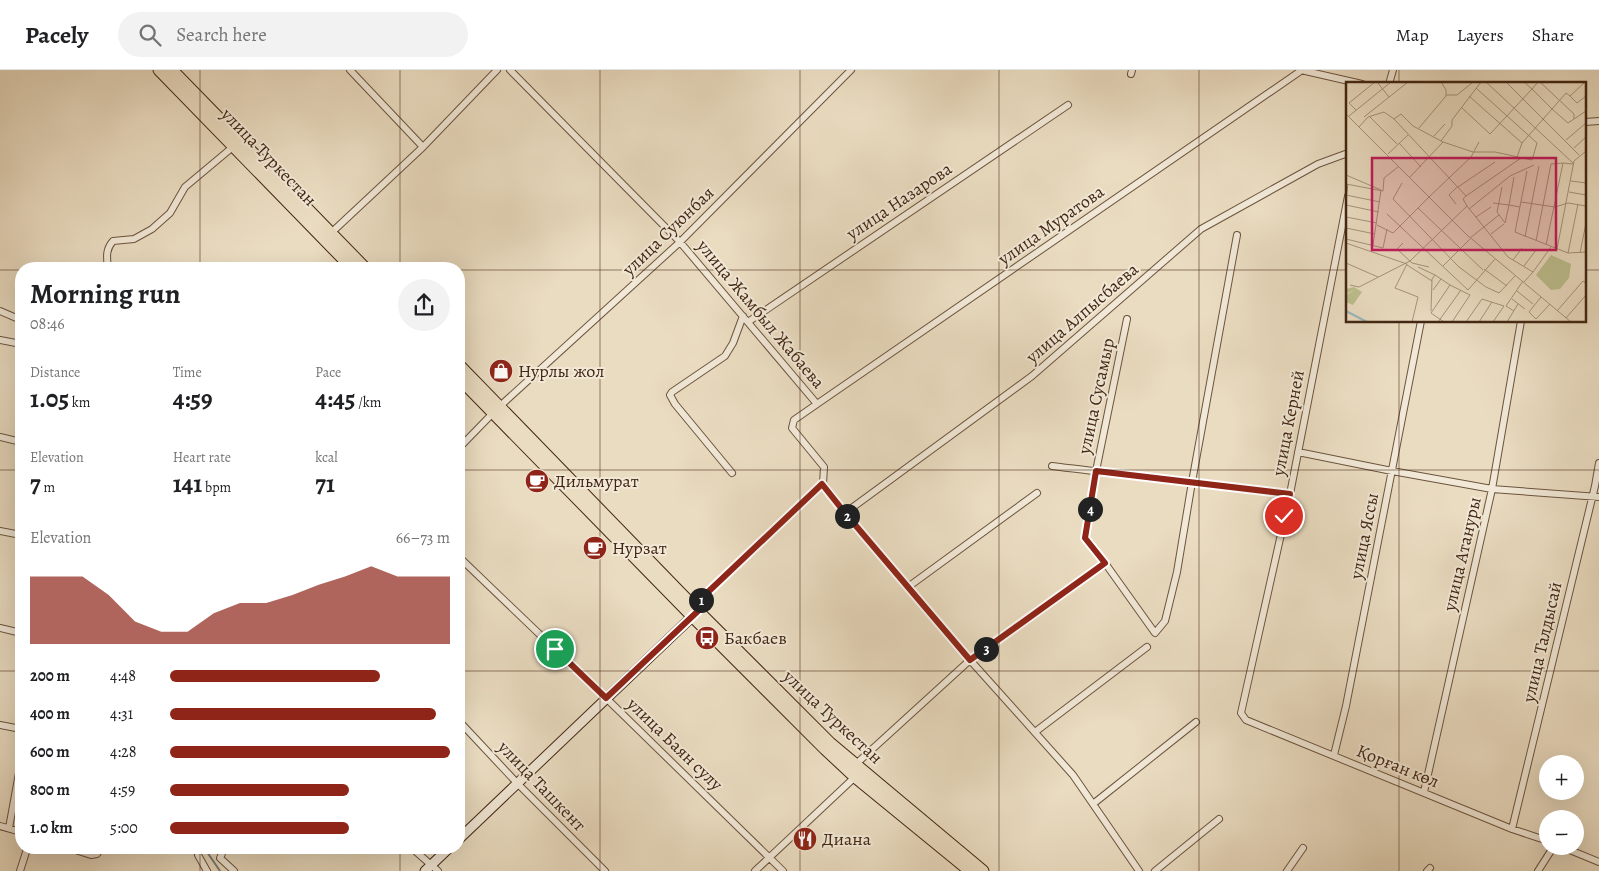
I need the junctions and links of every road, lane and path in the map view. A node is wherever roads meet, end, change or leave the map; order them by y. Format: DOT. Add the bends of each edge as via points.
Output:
graph roads {
  1 [pos="159,70"];
  2 [pos="172,70"];
  3 [pos="350,70"];
  4 [pos="497,70"];
  5 [pos="510,70"];
  6 [pos="851,70"];
  7 [pos="1302,70"];
  8 [pos="1322,72"];
  9 [pos="1355,82"];
  10 [pos="1068,105"];
  11 [pos="1586,122"];
  12 [pos="1599,122"];
  13 [pos="234,146"];
  14 [pos="423,147"];
  15 [pos="1346,154"];
  16 [pos="1346,206"];
  17 [pos="331,233"];
  18 [pos="1237,235"];
  19 [pos="680,242"];
  20 [pos="108,262"];
  21 [pos="346,262"];
  22 [pos="359,262"];
  23 [pos="0,311"];
  24 [pos="15,317"];
  25 [pos="746,319"];
  26 [pos="1127,319"];
  27 [pos="1421,322"];
  28 [pos="1521,322"];
  29 [pos="0,340"];
  30 [pos="15,343"];
  31 [pos="465,372"];
  32 [pos="465,383"];
  33 [pos="817,404"];
  34 [pos="496,410"];
  35 [pos="0,437"];
  36 [pos="15,441"];
  37 [pos="465,442"];
  38 [pos="1298,452"];
  39 [pos="1599,463"];
  40 [pos="1052,466"];
  41 [pos="1096,471"];
  42 [pos="1392,471"];
  43 [pos="732,473"];
  44 [pos="1192,482"];
  45 [pos="822,484"];
  46 [pos="1492,489"];
  47 [pos="1036,493"];
  48 [pos="1290,494"];
  49 [pos="1595,497"];
  50 [pos="845,513"];
  51 [pos="0,531"];
  52 [pos="15,534"];
  53 [pos="465,563"];
  54 [pos="1105,563"];
  55 [pos="908,587"];
  56 [pos="695,614"];
  57 [pos="0,628"];
  58 [pos="15,632"];
  59 [pos="1147,647"];
  60 [pos="970,660"];
  61 [pos="606,698"];
  62 [pos="1240,713"];
  63 [pos="1196,722"];
  64 [pos="0,725"];
  65 [pos="465,727"];
  66 [pos="15,728"];
  67 [pos="1036,732"];
  68 [pos="1334,755"];
  69 [pos="856,764"];
  70 [pos="855,777"];
  71 [pos="517,783"];
  72 [pos="1424,792"];
  73 [pos="15,795"];
  74 [pos="1093,804"];
  75 [pos="1219,819"];
  76 [pos="0,826"];
  77 [pos="9,828"];
  78 [pos="1512,829"];
  79 [pos="15,830"];
  80 [pos="465,833"];
  81 [pos="1539,838"];
  82 [pos="1304,848"];
  83 [pos="25,854"];
  84 [pos="222,854"];
  85 [pos="418,854"];
  86 [pos="444,854"];
  87 [pos="198,855"];
  88 [pos="1548,855"];
  89 [pos="1582,855"];
  90 [pos="769,858"];
  91 [pos="1599,862"];
  92 [pos="431,869"];
  93 [pos="20,871"];
  94 [pos="207,871"];
  95 [pos="234,871"];
  96 [pos="604,871"];
  97 [pos="755,871"];
  98 [pos="783,871"];
  99 [pos="970,871"];
  100 [pos="983,871"];
  101 [pos="1138,871"];
  102 [pos="1155,871"];
  103 [pos="1287,871"];
  104 [pos="1538,871"];
  1 -- 13 [label="highway, улица Туркестан"];
  2 -- 17 [label="highway, улица Туркестан"];
  3 -- 14 [label="street"];
  4 -- 14 [label="street"];
  5 -- 19 [label="street, улица Жамбыл Жабаева"];
  6 -- 19 [label="street, улица Суюнбая"];
  7 -- 8 [label="street"];
  7 -- 33 [label="street, улица Муратова"];
  8 -- 9 [label="street"];
  10 -- 25 [label="street, улица Назарова"];
  11 -- 12 [label="street"];
  13 -- 20 [label="street" via="185,187 170,213 152,229 134,239 113,241 108,247"];
  13 -- 21 [label="highway, улица Туркестан"];
  14 -- 17 [label="street"];
  15 -- 50 [label="street, улица Алпысбаева" via="1318,164 1201,229 1032,376"];
  16 -- 38 [label="street, улица Керней"];
  17 -- 22 [label="highway, улица Туркестан"];
  18 -- 44 [label="street"];
  19 -- 25 [label="street, улица Жамбыл Жабаева"];
  19 -- 34 [label="street, улица Суюнбая"];
  23 -- 24 [label="street"];
  25 -- 33 [label="street, улица Жамбыл Жабаева"];
  25 -- 43 [label="street" via="725,356 670,395"];
  26 -- 41 [label="street, улица Сусамыр"];
  27 -- 42 [label="street, улица Яссы"];
  28 -- 46 [label="street, улица Атануры"];
  29 -- 30 [label="street"];
  31 -- 34 [label="highway, улица Туркестан"];
  32 -- 34 [label="highway, улица Туркестан"];
  33 -- 45 [label="street, улица Жамбыл Жабаева" via="794,420 792,428 824,467"];
  34 -- 37 [label="street, улица Суюнбая"];
  34 -- 56 [label="highway, улица Туркестан"];
  35 -- 36 [label="street"];
  38 -- 42 [label="street"];
  38 -- 48 [label="street, улица Керней"];
  39 -- 49 [label="street, улица Талдысай"];
  40 -- 41 [label="street"];
  41 -- 44 [label="street"];
  41 -- 54 [label="street, улица Сусамыр" via="1085,538"];
  42 -- 46 [label="street"];
  42 -- 68 [label="street, улица Яссы"];
  44 -- 48 [label="street"];
  44 -- 54 [label="street" via="1165,621 1155,633"];
  45 -- 50 [label="street"];
  45 -- 56 [label="street" via="708,592 698,603"];
  46 -- 49 [label="street"];
  46 -- 72 [label="street, улица Атануры"];
  47 -- 55 [label="street"];
  48 -- 62 [label="street, улица Керней"];
  49 -- 78 [label="street, улица Талдысай"];
  50 -- 55 [label="street"];
  51 -- 52 [label="street"];
  53 -- 61 [label="street, улица Баян сулу"];
  54 -- 60 [label="street"];
  55 -- 60 [label="street"];
  56 -- 61 [label="street"];
  56 -- 69 [label="highway, улица Туркестан"];
  56 -- 70 [label="highway, улица Туркестан"];
  57 -- 58 [label="street"];
  59 -- 67 [label="street"];
  60 -- 67 [label="street"];
  60 -- 69 [label="street"];
  61 -- 71 [label="street"];
  61 -- 90 [label="street, улица Баян сулу"];
  62 -- 68 [label="street, Қорған көл" via="1246,720"];
  63 -- 74 [label="street"];
  64 -- 66 [label="street"];
  65 -- 71 [label="street, улица Ташкент"];
  67 -- 74 [label="street"];
  68 -- 72 [label="street, Қорған көл"];
  69 -- 100 [label="highway, улица Туркестан"];
  70 -- 90 [label="street"];
  70 -- 99 [label="highway, улица Туркестан"];
  71 -- 80 [label="street"];
  71 -- 96 [label="street, улица Ташкент"];
  72 -- 78 [label="street, Қорған көл"];
  73 -- 77 [label="street"];
  74 -- 101 [label="street"];
  75 -- 102 [label="street"];
  76 -- 77 [label="street"];
  77 -- 79 [label="street"];
  78 -- 81 [label="street, Қорған көл"];
  82 -- 103 [label="street"];
  83 -- 93 [label="street"];
  84 -- 95 [label="street" via="220,858"];
  85 -- 92 [label="street"];
  86 -- 92 [label="street"];
  87 -- 94 [label="street"];
  88 -- 104 [label="street"];
  89 -- 91 [label="street"];
  90 -- 97 [label="street"];
  90 -- 98 [label="street, улица Баян сулу"];
}
